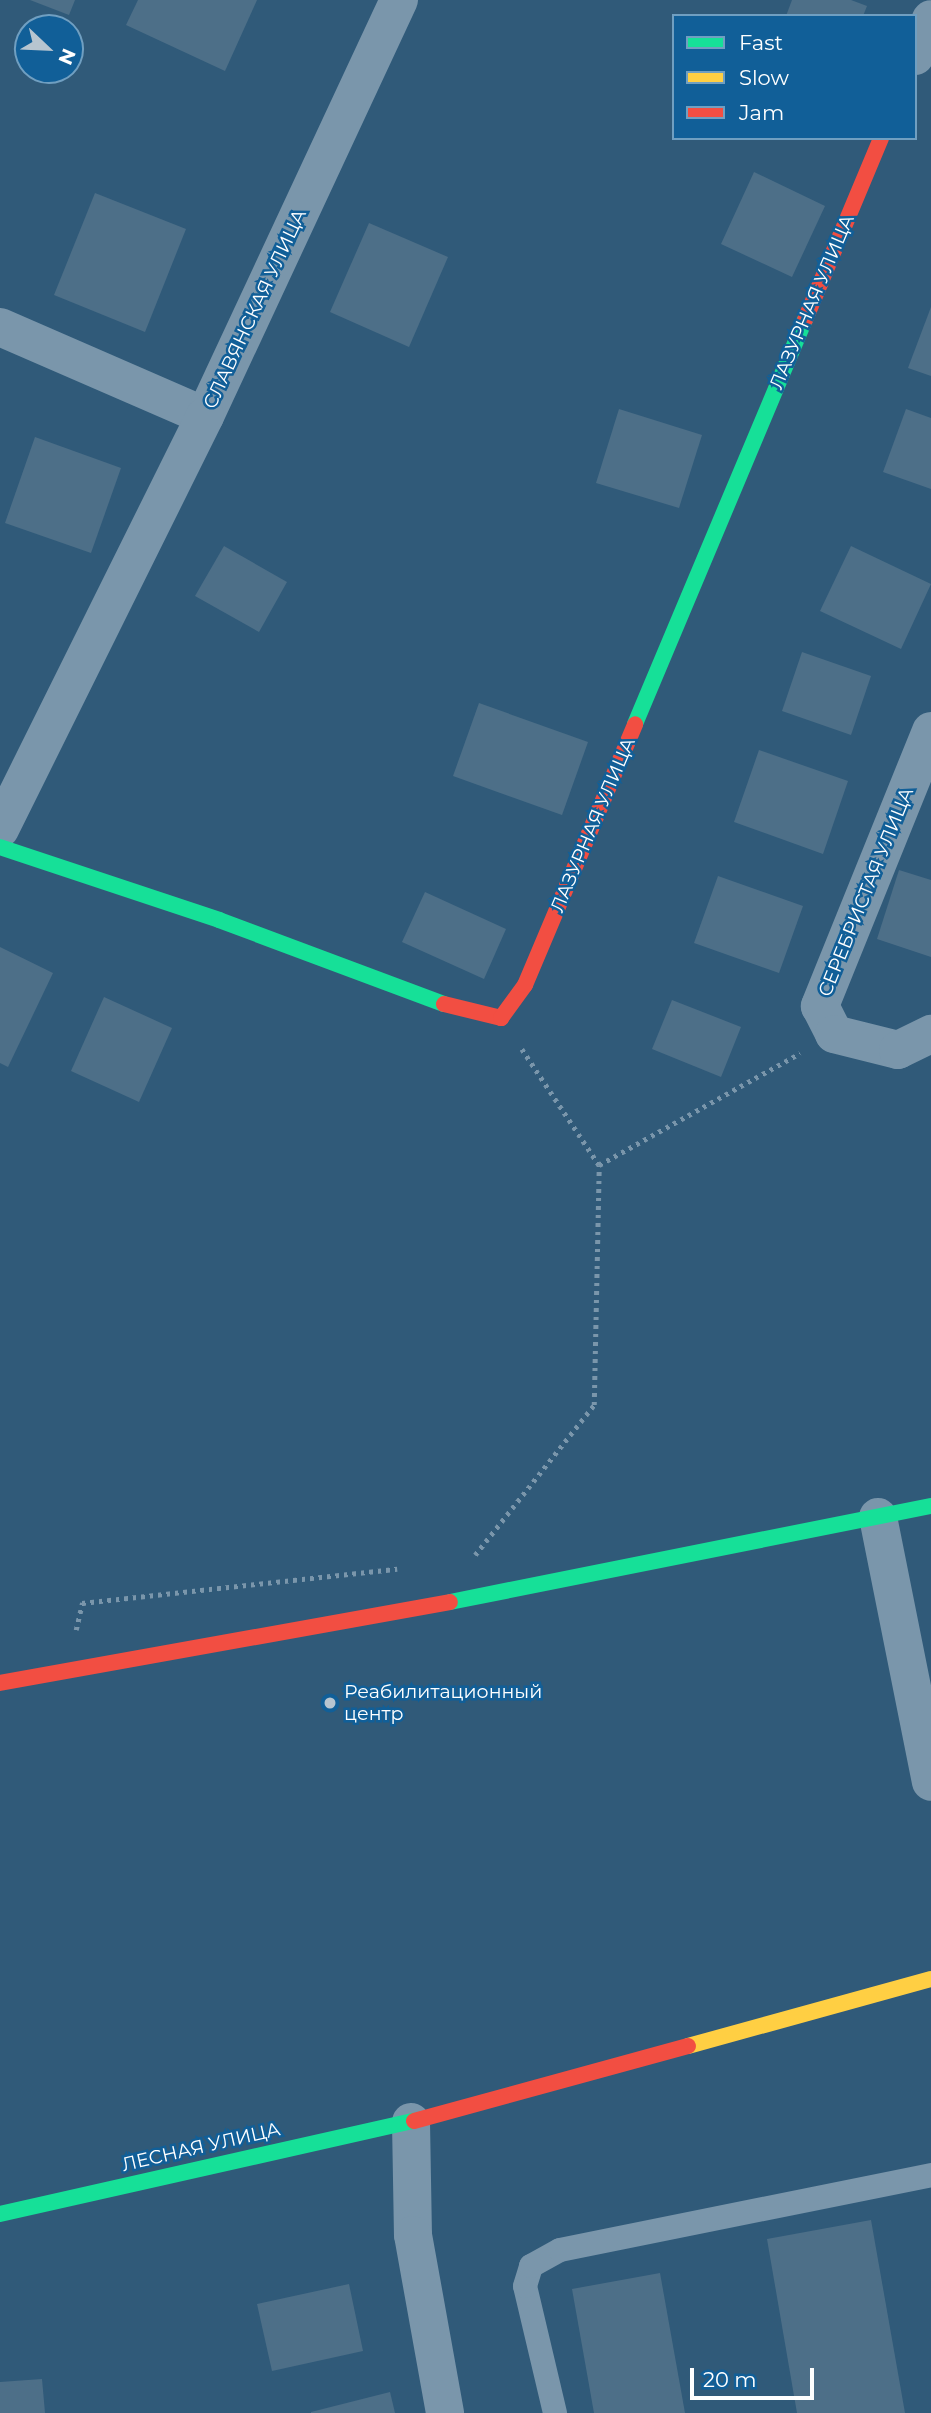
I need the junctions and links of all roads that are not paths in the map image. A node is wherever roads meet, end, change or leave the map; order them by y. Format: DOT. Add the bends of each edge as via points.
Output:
graph roads {
  1 [pos="399,0"];
  2 [pos="931,19"];
  3 [pos="917,51"];
  4 [pos="880,140"];
  5 [pos="0,327"];
  6 [pos="205,416"];
  7 [pos="931,731"];
  8 [pos="0,829"];
  9 [pos="0,847"];
  10 [pos="931,1034"];
  11 [pos="931,1506"];
  12 [pos="878,1517"];
  13 [pos="0,1683"];
  14 [pos="931,1782"];
  15 [pos="931,1979"];
  16 [pos="411,2122"];
  17 [pos="931,2175"];
  18 [pos="0,2214"];
  19 [pos="445,2413"];
  20 [pos="555,2413"];
  1 -- 6 [label="street, СЛАВЯНСКАЯ УЛИЦА"];
  2 -- 3 [label="street"];
  4 -- 9 [label="street, ЛАЗУРНАЯ УЛИЦА" via="526,985 501,1018 466,1012 219,920"];
  5 -- 6 [label="street, СЛАВЯНСКАЯ УЛИЦА"];
  6 -- 8 [label="street"];
  7 -- 10 [label="street, СЕРЕБРИСТАЯ УЛИЦА" via="820,1006 834,1034 898,1050"];
  11 -- 12 [label="street"];
  12 -- 13 [label="street" via="378,1617"];
  12 -- 14 [label="street"];
  15 -- 16 [label="street, ЛЕСНАЯ УЛИЦА"];
  16 -- 18 [label="street, ЛЕСНАЯ УЛИЦА"];
  16 -- 19 [label="street" via="413,2235"];
  17 -- 20 [label="lane" via="561,2250 531,2266 525,2286"];
}
